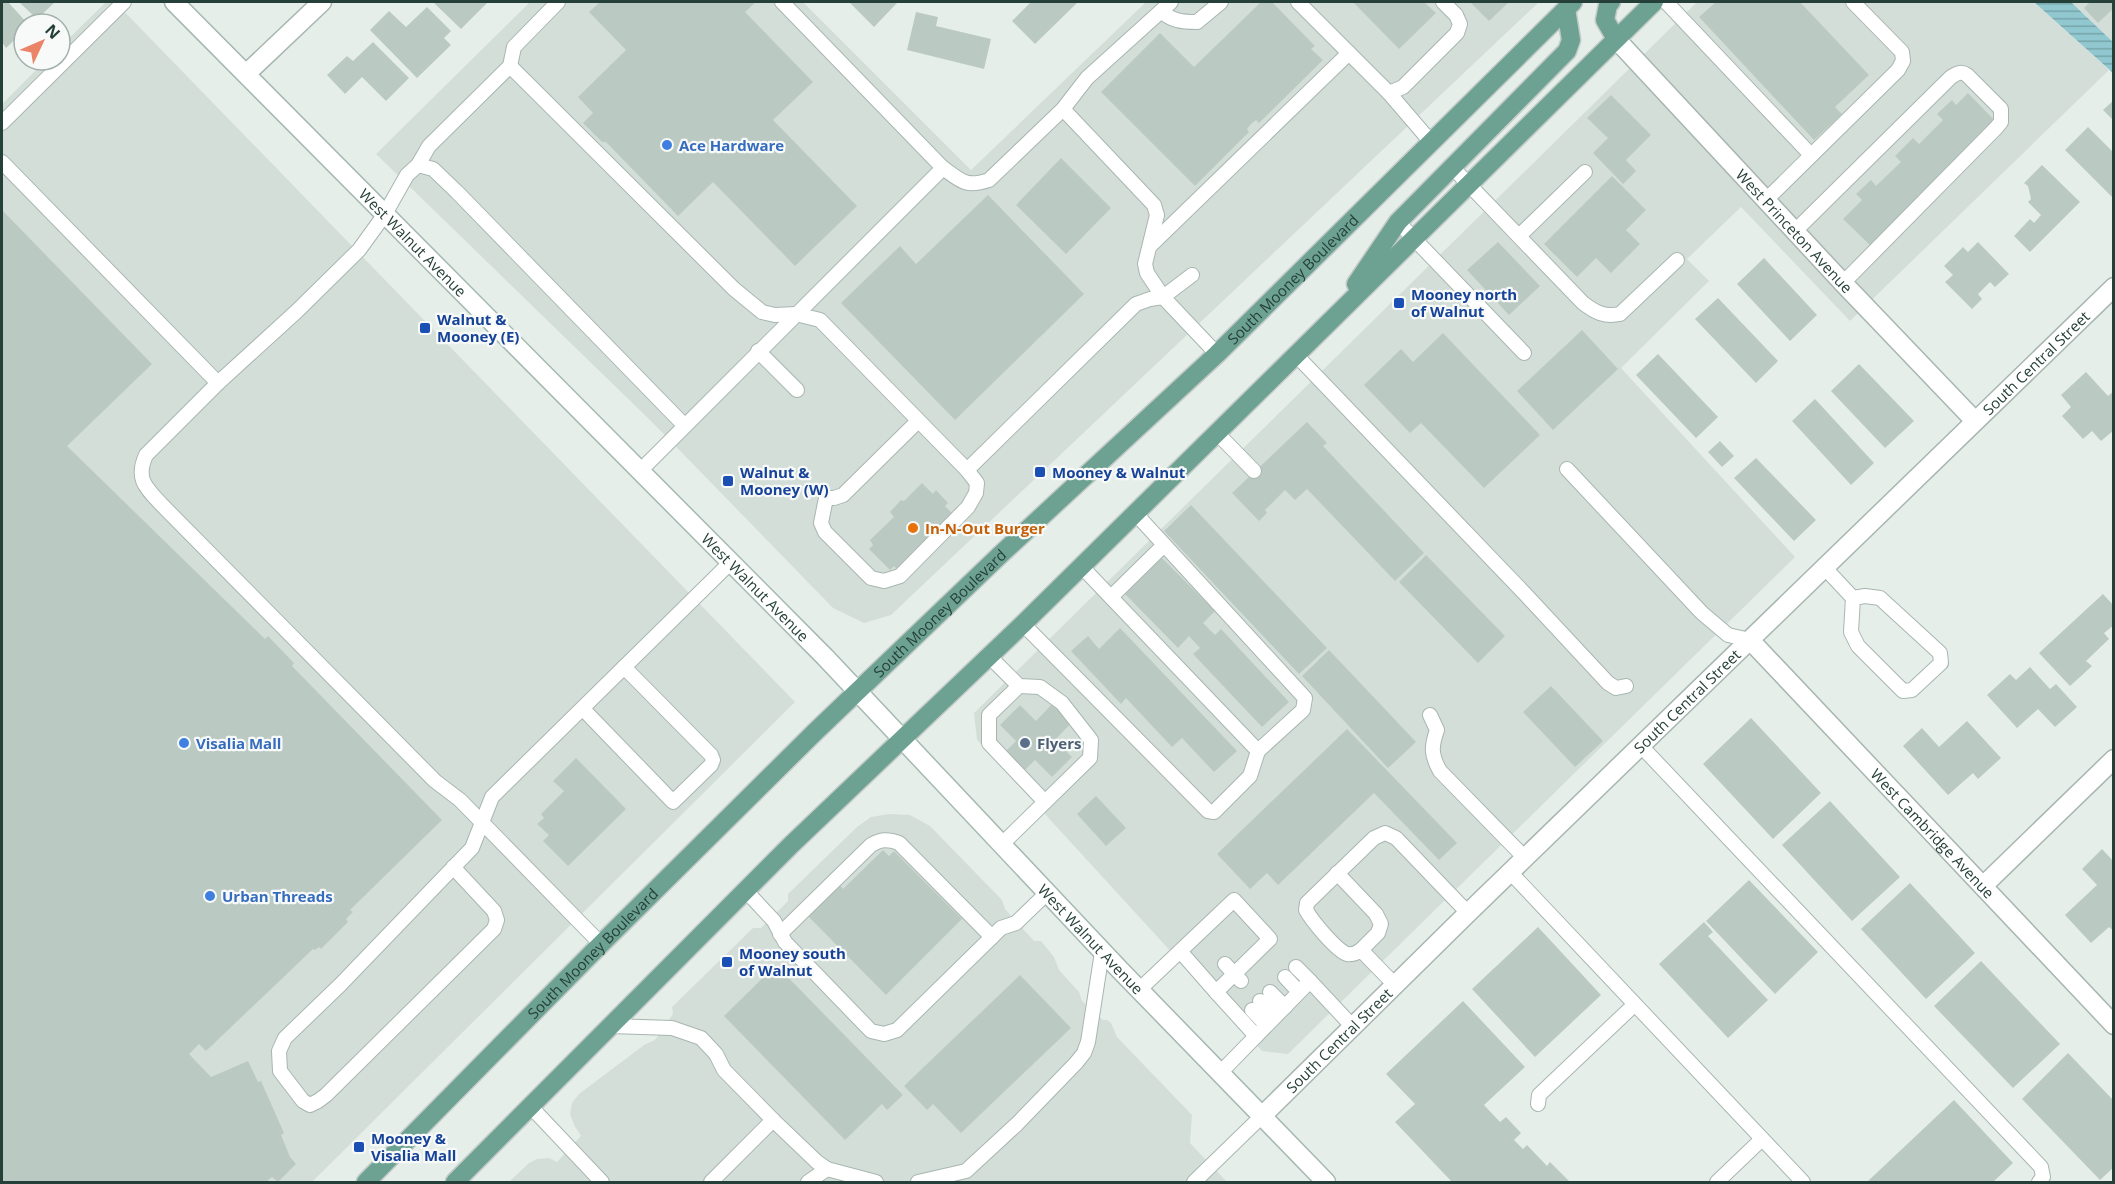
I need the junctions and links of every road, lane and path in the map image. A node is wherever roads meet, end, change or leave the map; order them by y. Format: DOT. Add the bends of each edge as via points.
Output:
graph roads {
  1 [pos="124,2"];
  2 [pos="174,2"];
  3 [pos="322,2"];
  4 [pos="558,2"];
  5 [pos="782,2"];
  6 [pos="1221,2"];
  7 [pos="1298,2"];
  8 [pos="1443,2"];
  9 [pos="1611,2"];
  10 [pos="1654,2"];
  11 [pos="1666,2"];
  12 [pos="1858,3"];
  13 [pos="1566,4"];
  14 [pos="1166,6"];
  15 [pos="1616,39"];
  16 [pos="1349,53"];
  17 [pos="510,66"];
  18 [pos="246,74"];
  19 [pos="1389,93"];
  20 [pos="1063,109"];
  21 [pos="2,123"];
  22 [pos="1431,142"];
  23 [pos="1811,155"];
  24 [pos="2,162"];
  25 [pos="418,165"];
  26 [pos="943,168"];
  27 [pos="1453,168"];
  28 [pos="1585,172"];
  29 [pos="1470,183"];
  30 [pos="1766,200"];
  31 [pos="385,214"];
  32 [pos="1398,222"];
  33 [pos="1795,231"];
  34 [pos="1519,236"];
  35 [pos="1414,238"];
  36 [pos="1149,247"];
  37 [pos="1677,260"];
  38 [pos="1192,275"];
  39 [pos="1843,283"];
  40 [pos="2114,287"];
  41 [pos="1163,297"];
  42 [pos="796,314"];
  43 [pos="1333,318"];
  44 [pos="758,351"];
  45 [pos="1524,353"];
  46 [pos="1217,354"];
  47 [pos="1296,355"];
  48 [pos="218,383"];
  49 [pos="797,390"];
  50 [pos="918,421"];
  51 [pos="1975,421"];
  52 [pos="684,426"];
  53 [pos="1217,433"];
  54 [pos="1567,469"];
  55 [pos="641,470"];
  56 [pos="967,470"];
  57 [pos="1254,471"];
  58 [pos="1135,513"];
  59 [pos="1164,545"];
  60 [pos="731,562"];
  61 [pos="1082,566"];
  62 [pos="1824,567"];
  63 [pos="1111,597"];
  64 [pos="1852,598"];
  65 [pos="1023,624"];
  66 [pos="1750,640"];
  67 [pos="989,656"];
  68 [pos="624,667"];
  69 [pos="1019,686"];
  70 [pos="1626,686"];
  71 [pos="857,692"];
  72 [pos="583,709"];
  73 [pos="1430,715"];
  74 [pos="902,740"];
  75 [pos="1641,746"];
  76 [pos="1258,751"];
  77 [pos="2114,759"];
  78 [pos="1046,802"];
  79 [pos="482,821"];
  80 [pos="1001,845"];
  81 [pos="1525,858"];
  82 [pos="453,867"];
  83 [pos="1510,872"];
  84 [pos="1338,873"];
  85 [pos="1983,886"];
  86 [pos="746,891"];
  87 [pos="1047,893"];
  88 [pos="1468,913"];
  89 [pos="780,934"];
  90 [pos="992,937"];
  91 [pos="601,944"];
  92 [pos="1361,950"];
  93 [pos="1179,951"];
  94 [pos="1102,952"];
  95 [pos="1296,966"];
  96 [pos="1241,969"];
  97 [pos="1285,977"];
  98 [pos="1310,981"];
  99 [pos="1395,985"];
  100 [pos="1139,990"];
  101 [pos="1299,992"];
  102 [pos="1634,1005"];
  103 [pos="1271,1021"];
  104 [pos="2114,1025"];
  105 [pos="611,1026"];
  106 [pos="1353,1027"];
  107 [pos="1220,1073"];
  108 [pos="1538,1104"];
  109 [pos="531,1107"];
  110 [pos="1262,1116"];
  111 [pos="773,1120"];
  112 [pos="1762,1139"];
  113 [pos="827,1169"];
  114 [pos="366,1182"];
  115 [pos="455,1182"];
  116 [pos="602,1182"];
  117 [pos="711,1182"];
  118 [pos="808,1182"];
  119 [pos="876,1182"];
  120 [pos="918,1182"];
  121 [pos="1194,1182"];
  122 [pos="1326,1182"];
  123 [pos="1717,1182"];
  124 [pos="1803,1182"];
  125 [pos="2039,1182"];
  1 -- 21 [label="lane"];
  2 -- 18 [label="street, West Walnut Avenue"];
  3 -- 18 [label="street"];
  4 -- 17 [label="lane" via="514,47"];
  5 -- 26 [label="lane"];
  6 -- 14 [label="lane" via="1197,22 1169,19"];
  7 -- 16 [label="lane"];
  8 -- 19 [label="lane" via="1460,24 1456,33 1403,87"];
  9 -- 15 [label="main road" via="1605,20"];
  10 -- 15 [label="main road"];
  11 -- 23 [label="lane"];
  12 -- 23 [label="lane" via="1902,52 1903,61"];
  13 -- 22 [label="main road, South Mooney Boulevard"];
  13 -- 27 [label="main road" via="1571,40 1567,51"];
  14 -- 20 [label="lane" via="1087,78"];
  15 -- 29 [label="main road"];
  15 -- 30 [label="street, West Princeton Avenue"];
  16 -- 19 [label="lane"];
  16 -- 36 [label="lane"];
  17 -- 25 [label="lane" via="429,146"];
  17 -- 42 [label="lane" via="734,289 762,312"];
  18 -- 31 [label="street, West Walnut Avenue"];
  19 -- 22 [label="lane"];
  20 -- 26 [label="lane" via="989,180 966,184"];
  20 -- 36 [label="lane" via="1154,205 1156,215"];
  22 -- 46 [label="main road, South Mooney Boulevard"];
  23 -- 30 [label="lane"];
  24 -- 48 [label="lane"];
  25 -- 31 [label="lane" via="407,175"];
  25 -- 52 [label="lane" via="433,169 457,192"];
  26 -- 42 [label="lane"];
  27 -- 29 [label="lane"];
  27 -- 32 [label="main road"];
  28 -- 34 [label="lane"];
  29 -- 34 [label="lane"];
  29 -- 35 [label="main road"];
  30 -- 33 [label="street, West Princeton Avenue"];
  31 -- 48 [label="lane" via="359,250"];
  31 -- 55 [label="street, West Walnut Avenue"];
  32 -- 35 [label="lane"];
  32 -- 43 [label="main road"];
  33 -- 39 [label="street, West Princeton Avenue"];
  33 -- 39 [label="lane" via="1957,73 1967,75 2001,109 2001,122 1996,128"];
  34 -- 37 [label="lane" via="1583,303 1608,316 1620,314"];
  35 -- 43 [label="main road"];
  35 -- 45 [label="lane"];
  36 -- 41 [label="lane" via="1147,273"];
  38 -- 41 [label="lane"];
  39 -- 51 [label="street, West Princeton Avenue"];
  40 -- 51 [label="street, South Central Street"];
  41 -- 46 [label="lane"];
  41 -- 56 [label="lane" via="1136,304"];
  42 -- 44 [label="lane"];
  42 -- 50 [label="lane" via="820,320"];
  43 -- 47 [label="main road"];
  44 -- 49 [label="lane"];
  44 -- 52 [label="lane"];
  46 -- 71 [label="main road, South Mooney Boulevard"];
  47 -- 53 [label="main road"];
  47 -- 70 [label="lane" via="1608,683 1616,688"];
  48 -- 79 [label="lane" via="146,455 140,467 148,490 435,781"];
  50 -- 56 [label="lane"];
  50 -- 56 [label="lane" via="843,495 826,498 821,523 825,532 871,578 884,581 900,576 968,507 977,483"];
  51 -- 62 [label="street, South Central Street"];
  52 -- 55 [label="lane"];
  53 -- 57 [label="lane"];
  53 -- 58 [label="main road"];
  54 -- 66 [label="lane" via="1702,613 1728,635"];
  55 -- 60 [label="street, West Walnut Avenue"];
  58 -- 59 [label="lane"];
  58 -- 61 [label="main road"];
  59 -- 63 [label="lane"];
  59 -- 76 [label="lane" via="1305,698 1303,710"];
  60 -- 68 [label="lane"];
  60 -- 71 [label="street, West Walnut Avenue"];
  61 -- 63 [label="lane"];
  61 -- 65 [label="main road"];
  62 -- 64 [label="lane"];
  62 -- 66 [label="street, South Central Street"];
  63 -- 76 [label="lane"];
  64 -- 64 [label="lane" via="1851,632 1858,646 1903,691 1912,690 1941,663 1940,653 1880,598"];
  65 -- 67 [label="main road"];
  65 -- 76 [label="lane" via="1208,810 1214,812 1250,776"];
  66 -- 75 [label="street, South Central Street"];
  66 -- 85 [label="street, West Cambridge Avenue"];
  67 -- 69 [label="lane"];
  67 -- 74 [label="main road"];
  68 -- 72 [label="lane"];
  68 -- 72 [label="lane" via="711,755 711,765 673,802"];
  69 -- 78 [label="lane" via="989,715 989,743"];
  69 -- 78 [label="lane" via="1040,687 1062,703 1091,740 1090,758"];
  71 -- 74 [label="street, West Walnut Avenue"];
  71 -- 91 [label="main road, South Mooney Boulevard"];
  72 -- 79 [label="lane" via="492,797"];
  73 -- 81 [label="lane" via="1437,730 1431,747 1433,759 1440,771"];
  74 -- 80 [label="street, West Walnut Avenue"];
  74 -- 86 [label="main road"];
  75 -- 81 [label="street, South Central Street"];
  75 -- 125 [label="lane" via="2041,1167 2043,1177"];
  77 -- 85 [label="street"];
  78 -- 80 [label="lane"];
  79 -- 82 [label="lane" via="472,848"];
  79 -- 91 [label="lane"];
  80 -- 87 [label="street, West Walnut Avenue"];
  81 -- 83 [label="street, South Central Street"];
  82 -- 82 [label="lane" via="285,1038 279,1051 280,1071 303,1101 310,1105 326,1095 494,929 494,911"];
  83 -- 88 [label="street, South Central Street"];
  83 -- 102 [label="lane"];
  84 -- 88 [label="lane" via="1374,838 1385,833 1396,838"];
  84 -- 92 [label="lane" via="1382,924"];
  84 -- 92 [label="lane" via="1307,903 1306,910 1346,954"];
  85 -- 104 [label="street, West Cambridge Avenue"];
  86 -- 89 [label="lane" via="774,921"];
  86 -- 105 [label="main road"];
  87 -- 90 [label="lane" via="1016,923 1001,928"];
  87 -- 94 [label="street, West Walnut Avenue"];
  88 -- 99 [label="street, South Central Street"];
  89 -- 90 [label="lane" via="871,845 888,839 899,843"];
  89 -- 90 [label="lane" via="871,1030 884,1034 897,1030"];
  91 -- 114 [label="main road, South Mooney Boulevard"];
  92 -- 99 [label="lane"];
  93 -- 96 [label="lane"];
  93 -- 96 [label="lane" via="1201,940 1220,922 1234,900 1274,944"];
  93 -- 100 [label="lane"];
  94 -- 100 [label="street, West Walnut Avenue"];
  94 -- 120 [label="lane" via="1084,1053 966,1171"];
  95 -- 98 [label="lane"];
  96 -- 103 [label="lane"];
  97 -- 101 [label="lane"];
  98 -- 101 [label="lane"];
  98 -- 106 [label="lane"];
  99 -- 106 [label="street, South Central Street"];
  100 -- 107 [label="street, West Walnut Avenue"];
  101 -- 103 [label="lane"];
  102 -- 108 [label="lane" via="1539,1095"];
  102 -- 112 [label="lane"];
  103 -- 103 [label="lane" via="1261,1001"];
  103 -- 107 [label="lane"];
  105 -- 109 [label="main road"];
  105 -- 111 [label="lane" via="672,1028 701,1038 724,1070"];
  106 -- 110 [label="street, South Central Street"];
  107 -- 110 [label="street, West Walnut Avenue"];
  109 -- 115 [label="main road"];
  109 -- 116 [label="lane"];
  110 -- 121 [label="lane"];
  110 -- 122 [label="street, West Walnut Avenue"];
  111 -- 113 [label="lane"];
  111 -- 117 [label="lane"];
  112 -- 123 [label="lane"];
  112 -- 124 [label="lane"];
  113 -- 118 [label="lane"];
  113 -- 119 [label="lane"];
}
